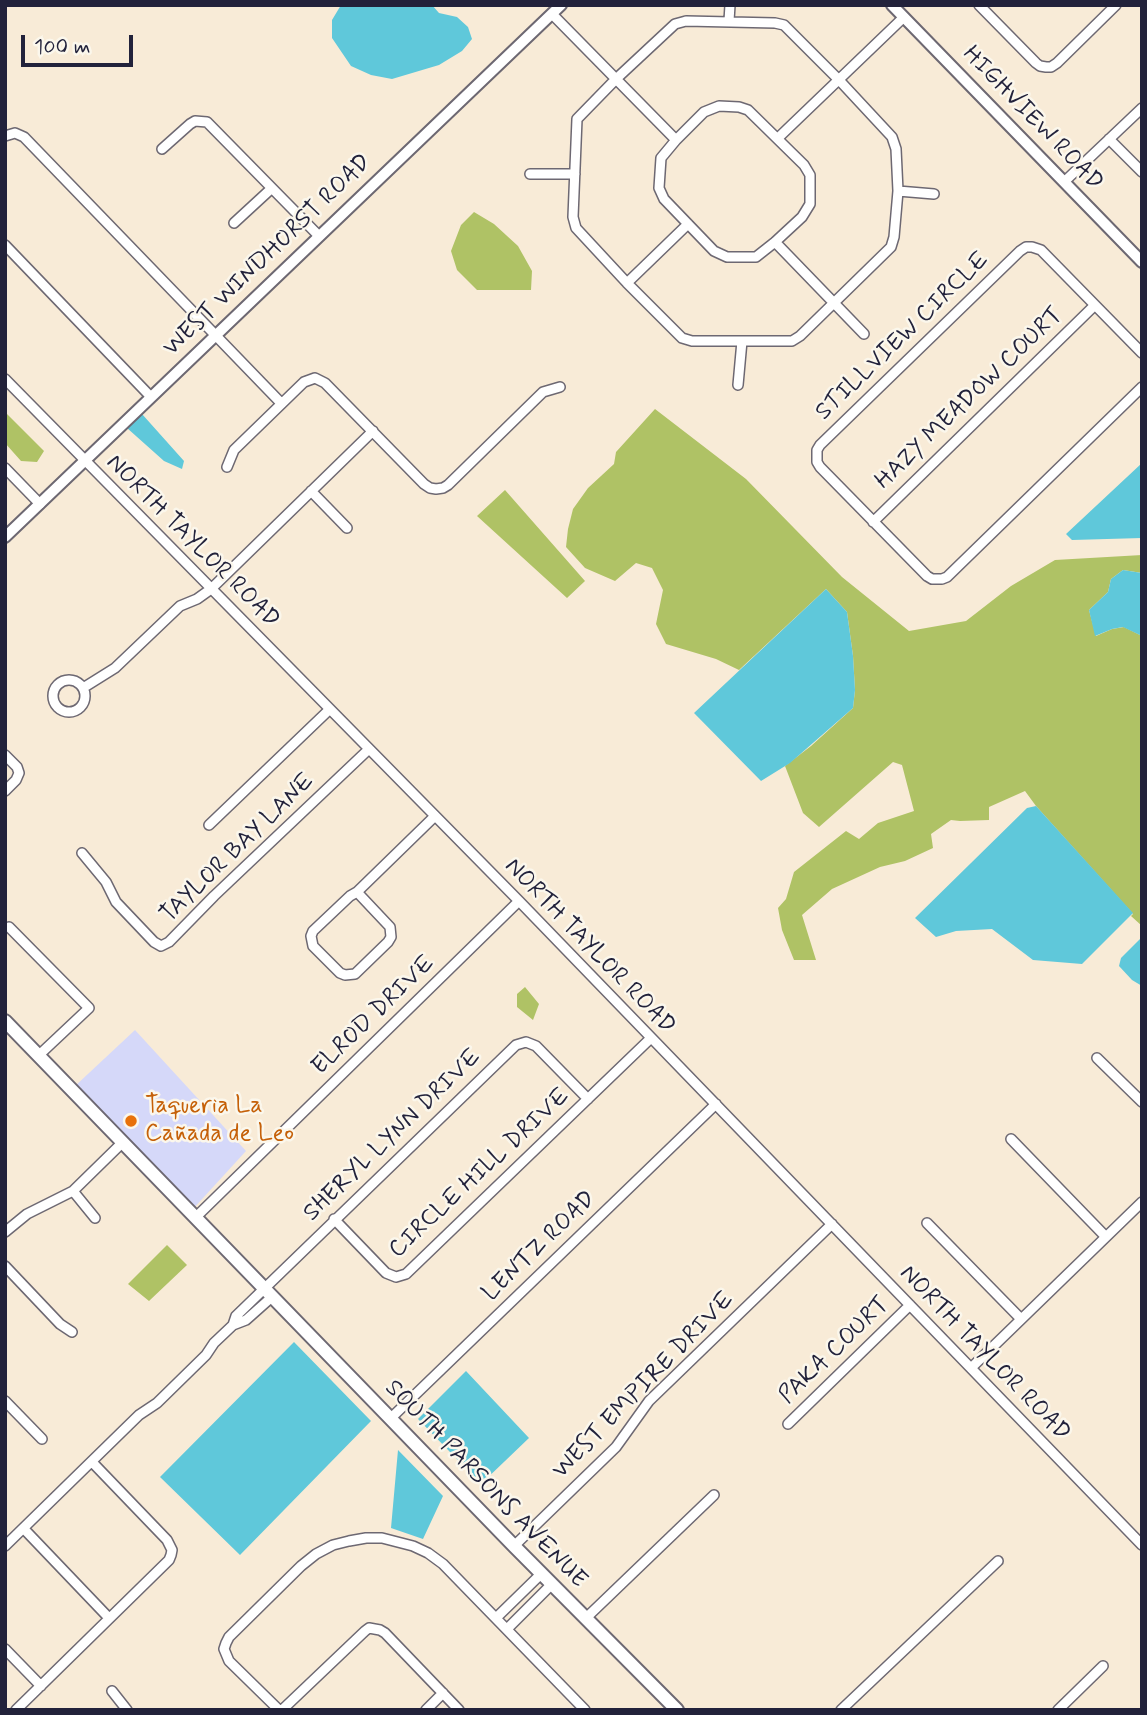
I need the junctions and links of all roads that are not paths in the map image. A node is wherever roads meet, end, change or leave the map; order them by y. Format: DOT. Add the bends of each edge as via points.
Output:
graph roads {
  1 [pos="561,5"];
  2 [pos="730,5"];
  3 [pos="892,5"];
  4 [pos="979,5"];
  5 [pos="1116,5"];
  6 [pos="552,14"];
  7 [pos="904,18"];
  8 [pos="729,21"];
  9 [pos="616,79"];
  10 [pos="839,80"];
  11 [pos="1142,108"];
  12 [pos="5,136"];
  13 [pos="778,138"];
  14 [pos="1109,139"];
  15 [pos="676,140"];
  16 [pos="162,149"];
  17 [pos="1142,172"];
  18 [pos="530,174"];
  19 [pos="575,174"];
  20 [pos="1064,182"];
  21 [pos="272,188"];
  22 [pos="898,191"];
  23 [pos="934,194"];
  24 [pos="234,223"];
  25 [pos="688,224"];
  26 [pos="319,236"];
  27 [pos="775,242"];
  28 [pos="5,245"];
  29 [pos="1142,262"];
  30 [pos="626,282"];
  31 [pos="834,303"];
  32 [pos="1095,305"];
  33 [pos="864,334"];
  34 [pos="216,335"];
  35 [pos="742,341"];
  36 [pos="1142,353"];
  37 [pos="5,379"];
  38 [pos="738,385"];
  39 [pos="560,387"];
  40 [pos="1142,387"];
  41 [pos="151,397"];
  42 [pos="281,402"];
  43 [pos="373,431"];
  44 [pos="85,461"];
  45 [pos="227,467"];
  46 [pos="5,468"];
  47 [pos="311,491"];
  48 [pos="40,504"];
  49 [pos="873,522"];
  50 [pos="347,528"];
  51 [pos="5,537"];
  52 [pos="211,589"];
  53 [pos="83,688"];
  54 [pos="330,709"];
  55 [pos="369,749"];
  56 [pos="5,755"];
  57 [pos="5,791"];
  58 [pos="435,816"];
  59 [pos="209,825"];
  60 [pos="82,853"];
  61 [pos="357,892"];
  62 [pos="519,901"];
  63 [pos="9,927"];
  64 [pos="5,1021"];
  65 [pos="651,1038"];
  66 [pos="38,1056"];
  67 [pos="1097,1058"];
  68 [pos="588,1099"];
  69 [pos="1142,1102"];
  70 [pos="716,1104"];
  71 [pos="1011,1139"];
  72 [pos="123,1142"];
  73 [pos="73,1191"];
  74 [pos="1142,1202"];
  75 [pos="196,1217"];
  76 [pos="95,1218"];
  77 [pos="334,1219"];
  78 [pos="927,1223"];
  79 [pos="832,1224"];
  80 [pos="5,1232"];
  81 [pos="1106,1237"];
  82 [pos="5,1266"];
  83 [pos="269,1292"];
  84 [pos="910,1305"];
  85 [pos="1021,1319"];
  86 [pos="72,1332"];
  87 [pos="971,1368"];
  88 [pos="5,1401"];
  89 [pos="391,1418"];
  90 [pos="788,1423"];
  91 [pos="43,1439"];
  92 [pos="92,1462"];
  93 [pos="713,1495"];
  94 [pos="24,1529"];
  95 [pos="1142,1545"];
  96 [pos="5,1546"];
  97 [pos="514,1546"];
  98 [pos="998,1561"];
  99 [pos="541,1574"];
  100 [pos="552,1584"];
  101 [pos="109,1618"];
  102 [pos="496,1618"];
  103 [pos="586,1618"];
  104 [pos="507,1629"];
  105 [pos="5,1648"];
  106 [pos="1103,1666"];
  107 [pos="41,1686"];
  108 [pos="112,1692"];
  109 [pos="443,1693"];
  110 [pos="16,1710"];
  111 [pos="127,1710"];
  112 [pos="280,1710"];
  113 [pos="426,1710"];
  114 [pos="459,1710"];
  115 [pos="585,1710"];
  116 [pos="677,1710"];
  117 [pos="841,1710"];
  118 [pos="1058,1710"];
  1 -- 6 [label="street, WEST WINDHORST ROAD"];
  2 -- 8 [label="street"];
  3 -- 7 [label="street, HIGHVIEW ROAD"];
  4 -- 5 [label="street" via="1036,63 1046,67 1057,63"];
  6 -- 9 [label="street"];
  6 -- 26 [label="street, WEST WINDHORST ROAD"];
  7 -- 10 [label="street"];
  7 -- 20 [label="street, HIGHVIEW ROAD"];
  8 -- 9 [label="street" via="675,24"];
  8 -- 10 [label="street" via="784,25"];
  9 -- 15 [label="street"];
  9 -- 19 [label="street" via="577,119"];
  10 -- 13 [label="street"];
  10 -- 22 [label="street" via="892,137"];
  11 -- 14 [label="street"];
  12 -- 34 [label="street" via="24,136"];
  13 -- 15 [label="street" via="748,110 719,106 704,112"];
  13 -- 27 [label="street" via="810,175 810,204"];
  14 -- 17 [label="street"];
  14 -- 20 [label="street"];
  15 -- 25 [label="street" via="661,158 659,188 664,200"];
  16 -- 21 [label="street" via="195,121 207,122"];
  18 -- 19 [label="street"];
  19 -- 30 [label="street" via="576,228"];
  20 -- 29 [label="street, HIGHVIEW ROAD"];
  21 -- 24 [label="street"];
  21 -- 26 [label="street"];
  22 -- 23 [label="street"];
  22 -- 31 [label="street" via="891,247"];
  25 -- 27 [label="street" via="714,251 727,257 756,257"];
  25 -- 30 [label="street"];
  26 -- 34 [label="street, WEST WINDHORST ROAD"];
  27 -- 31 [label="street"];
  28 -- 41 [label="street"];
  30 -- 35 [label="street" via="682,338"];
  31 -- 33 [label="street"];
  31 -- 35 [label="street" via="792,341"];
  32 -- 36 [label="street, STILLVIEW CIRCLE"];
  32 -- 49 [label="street, HAZY MEADOW COURT"];
  32 -- 49 [label="street, STILLVIEW CIRCLE" via="1041,250 1026,247 830,435 817,450 817,462"];
  34 -- 41 [label="street, WEST WINDHORST ROAD"];
  34 -- 42 [label="street"];
  35 -- 38 [label="street"];
  37 -- 44 [label="street, NORTH TAYLOR ROAD"];
  39 -- 43 [label="street" via="543,392 443,488 424,484"];
  40 -- 49 [label="street, STILLVIEW CIRCLE" via="947,577 927,576"];
  41 -- 44 [label="street, WEST WINDHORST ROAD"];
  42 -- 43 [label="street" via="309,379 320,380"];
  42 -- 45 [label="street" via="234,450"];
  43 -- 47 [label="street"];
  44 -- 48 [label="street, WEST WINDHORST ROAD"];
  44 -- 52 [label="street, NORTH TAYLOR ROAD"];
  46 -- 48 [label="street"];
  47 -- 50 [label="street"];
  47 -- 52 [label="street"];
  48 -- 51 [label="street, WEST WINDHORST ROAD"];
  52 -- 53 [label="street" via="180,606 115,667"];
  52 -- 54 [label="street, NORTH TAYLOR ROAD"];
  54 -- 55 [label="street, NORTH TAYLOR ROAD"];
  54 -- 59 [label="street"];
  55 -- 58 [label="street, NORTH TAYLOR ROAD"];
  55 -- 60 [label="street, TAYLOR BAY LANE" via="161,946 116,902"];
  56 -- 57 [label="street" via="19,774"];
  58 -- 61 [label="street"];
  58 -- 62 [label="street, NORTH TAYLOR ROAD"];
  61 -- 61 [label="street" via="311,936 313,946 345,975 355,974 391,937 390,927"];
  62 -- 65 [label="street, NORTH TAYLOR ROAD"];
  62 -- 75 [label="street, ELROD DRIVE"];
  63 -- 66 [label="street" via="89,1008"];
  64 -- 66 [label="main road, SOUTH PARSONS AVENUE"];
  65 -- 68 [label="street, CIRCLE HILL DRIVE"];
  65 -- 70 [label="street, NORTH TAYLOR ROAD"];
  66 -- 72 [label="main road, SOUTH PARSONS AVENUE"];
  67 -- 69 [label="street"];
  68 -- 77 [label="street, SHERYL LYNN DRIVE" via="536,1046 516,1045"];
  68 -- 77 [label="street, CIRCLE HILL DRIVE" via="406,1274 386,1273"];
  70 -- 79 [label="street, NORTH TAYLOR ROAD"];
  70 -- 89 [label="street, LENTZ ROAD"];
  71 -- 81 [label="street"];
  72 -- 73 [label="street"];
  72 -- 75 [label="main road, SOUTH PARSONS AVENUE"];
  73 -- 76 [label="street"];
  73 -- 80 [label="street" via="27,1214"];
  74 -- 81 [label="street"];
  75 -- 83 [label="main road, SOUTH PARSONS AVENUE"];
  77 -- 83 [label="street, SHERYL LYNN DRIVE"];
  78 -- 85 [label="street"];
  79 -- 84 [label="street, NORTH TAYLOR ROAD"];
  79 -- 97 [label="street, WEST EMPIRE DRIVE" via="649,1401 616,1447"];
  81 -- 85 [label="street"];
  82 -- 86 [label="street"];
  83 -- 89 [label="main road, SOUTH PARSONS AVENUE"];
  83 -- 92 [label="street, SHERYL LYNN DRIVE" via="246,1320 233,1325"];
  84 -- 87 [label="street, NORTH TAYLOR ROAD"];
  84 -- 90 [label="street, PAKA COURT"];
  85 -- 87 [label="street"];
  87 -- 95 [label="street, NORTH TAYLOR ROAD"];
  88 -- 91 [label="street"];
  89 -- 97 [label="main road, SOUTH PARSONS AVENUE"];
  92 -- 94 [label="street, SHERYL LYNN DRIVE"];
  92 -- 101 [label="street" via="172,1550 169,1560"];
  93 -- 103 [label="street"];
  94 -- 96 [label="street, SHERYL LYNN DRIVE"];
  94 -- 101 [label="street"];
  97 -- 99 [label="main road, SOUTH PARSONS AVENUE"];
  98 -- 117 [label="street"];
  99 -- 100 [label="main road, SOUTH PARSONS AVENUE"];
  99 -- 102 [label="street"];
  100 -- 103 [label="main road, SOUTH PARSONS AVENUE"];
  100 -- 104 [label="street"];
  101 -- 107 [label="street"];
  102 -- 104 [label="street"];
  102 -- 112 [label="street" via="443,1564 413,1546 382,1538 333,1545 301,1566 229,1637 224,1648 229,1661"];
  103 -- 116 [label="main road, SOUTH PARSONS AVENUE"];
  104 -- 115 [label="street"];
  105 -- 107 [label="street"];
  106 -- 118 [label="street"];
  107 -- 110 [label="street"];
  108 -- 111 [label="street"];
  109 -- 112 [label="street" via="385,1633 369,1628"];
  109 -- 113 [label="street"];
  109 -- 114 [label="street"];
}
